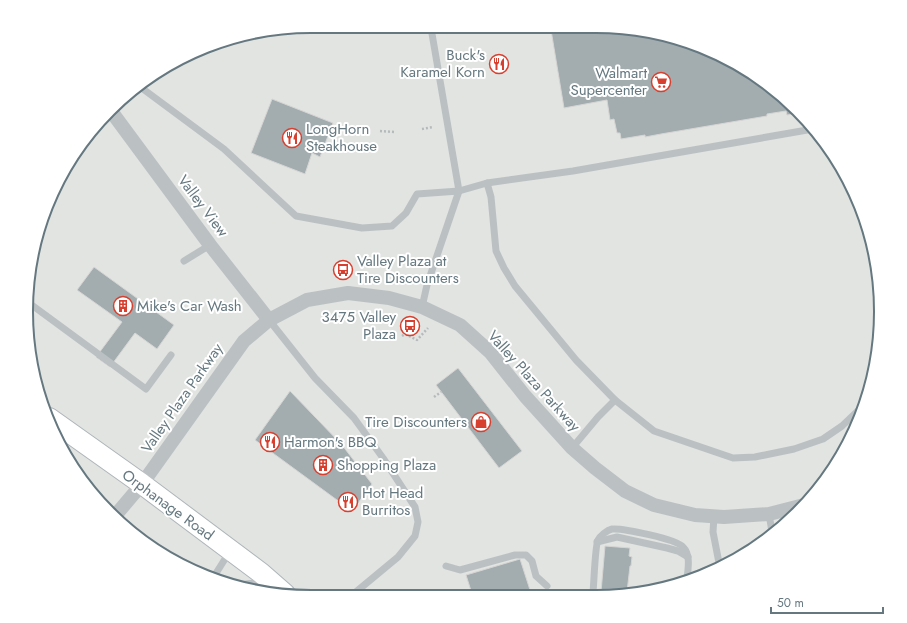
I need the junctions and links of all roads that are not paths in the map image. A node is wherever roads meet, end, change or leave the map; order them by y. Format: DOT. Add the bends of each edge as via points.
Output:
graph roads {
  1 [pos="432,33"];
  2 [pos="144,90"];
  3 [pos="114,116"];
  4 [pos="807,130"];
  5 [pos="487,183"];
  6 [pos="459,191"];
  7 [pos="210,245"];
  8 [pos="184,261"];
  9 [pos="33,306"];
  10 [pos="422,307"];
  11 [pos="270,320"];
  12 [pos="171,355"];
  13 [pos="615,400"];
  14 [pos="854,414"];
  15 [pos="57,423"];
  16 [pos="572,448"];
  17 [pos="142,484"];
  18 [pos="792,508"];
  19 [pos="119,512"];
  20 [pos="769,514"];
  21 [pos="714,516"];
  22 [pos="771,527"];
  23 [pos="231,551"];
  24 [pos="719,561"];
  25 [pos="446,566"];
  26 [pos="216,573"];
  27 [pos="687,574"];
  28 [pos="250,584"];
  29 [pos="547,586"];
  30 [pos="276,588"];
  31 [pos="278,588"];
  32 [pos="358,590"];
  33 [pos="593,590"];
  1 -- 6 [label="lane"];
  2 -- 6 [label="lane" via="224,149 296,216 362,228 392,226 406,213 417,194"];
  3 -- 7 [label="street, Valley View"];
  4 -- 5 [label="lane" via="573,171"];
  5 -- 6 [label="lane"];
  5 -- 13 [label="lane" via="491,197 496,251 504,268 515,286 571,354"];
  6 -- 10 [label="lane"];
  7 -- 8 [label="lane"];
  7 -- 11 [label="street, Valley View"];
  9 -- 12 [label="lane" via="146,389"];
  10 -- 11 [label="street, Valley Plaza Parkway" via="389,298 348,293 307,300"];
  10 -- 16 [label="street, Valley Plaza Parkway" via="460,326 490,352"];
  11 -- 17 [label="street, Valley Plaza Parkway" via="244,341"];
  11 -- 32 [label="lane" via="315,378 354,418 415,507 418,522 415,536 398,557"];
  13 -- 14 [label="lane" via="654,431 733,458 755,457 794,449 823,439"];
  13 -- 16 [label="lane"];
  15 -- 17 [label="main road, Orphanage Road"];
  16 -- 21 [label="street, Valley Plaza Parkway" via="625,491 654,505 694,515"];
  17 -- 19 [label="street, Valley Plaza Parkway"];
  17 -- 23 [label="main road, Orphanage Road"];
  18 -- 20 [label="street, Valley Plaza Parkway"];
  20 -- 21 [label="street, Valley Plaza Parkway"];
  20 -- 22 [label="lane"];
  21 -- 24 [label="lane" via="713,532"];
  23 -- 26 [label="lane"];
  23 -- 31 [label="main road, Orphanage Road"];
  25 -- 29 [label="lane" via="460,570 515,555 526,555 532,561 536,576"];
  27 -- 33 [label="lane" via="688,557 683,546 674,541 629,530 611,529 597,542"];
  28 -- 30 [label="lane" via="259,582"];
}
